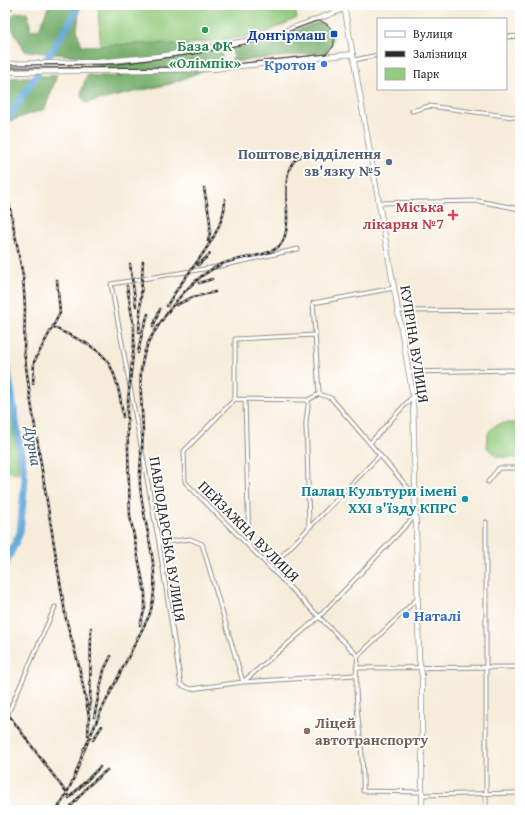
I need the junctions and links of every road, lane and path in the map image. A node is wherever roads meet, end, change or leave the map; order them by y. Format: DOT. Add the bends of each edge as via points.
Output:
graph roads {
  1 [pos="344,7"];
  2 [pos="520,36"];
  3 [pos="507,37"];
  4 [pos="353,54"];
  5 [pos="377,55"];
  6 [pos="354,60"];
  7 [pos="5,64"];
  8 [pos="5,72"];
  9 [pos="412,111"];
  10 [pos="520,118"];
  11 [pos="378,203"];
  12 [pos="520,209"];
  13 [pos="298,248"];
  14 [pos="394,288"];
  15 [pos="520,310"];
  16 [pos="398,311"];
  17 [pos="315,335"];
  18 [pos="520,370"];
  19 [pos="408,372"];
  20 [pos="319,394"];
  21 [pos="413,396"];
  22 [pos="235,399"];
  23 [pos="245,400"];
  24 [pos="308,400"];
  25 [pos="370,443"];
  26 [pos="380,455"];
  27 [pos="520,468"];
  28 [pos="488,482"];
  29 [pos="415,496"];
  30 [pos="416,515"];
  31 [pos="486,522"];
  32 [pos="309,527"];
  33 [pos="159,543"];
  34 [pos="249,547"];
  35 [pos="270,568"];
  36 [pos="418,598"];
  37 [pos="55,608"];
  38 [pos="319,617"];
  39 [pos="358,656"];
  40 [pos="487,666"];
  41 [pos="420,667"];
  42 [pos="520,667"];
  43 [pos="356,668"];
  44 [pos="355,675"];
  45 [pos="243,682"];
  46 [pos="5,720"];
  47 [pos="422,793"];
  48 [pos="520,793"];
  49 [pos="486,794"];
  50 [pos="422,810"];
  51 [pos="486,810"];
  1 -- 4 [label="main road, КУПРІНА ВУЛИЦЯ"];
  1 -- 7 [label="main road" via="269,37 168,55 110,62"];
  2 -- 3 [label="street"];
  4 -- 6 [label="main road, КУПРІНА ВУЛИЦЯ"];
  4 -- 8 [label="main road" via="213,69"];
  5 -- 6 [label="street"];
  6 -- 11 [label="main road, КУПРІНА ВУЛИЦЯ"];
  9 -- 10 [label="street" via="429,106"];
  11 -- 12 [label="street" via="478,200"];
  11 -- 14 [label="main road, КУПРІНА ВУЛИЦЯ"];
  13 -- 33 [label="street, ПАВЛОДАРСЬКА ВУЛИЦЯ" via="216,267 112,284"];
  14 -- 16 [label="main road, КУПРІНА ВУЛИЦЯ"];
  14 -- 17 [label="street" via="313,303"];
  15 -- 16 [label="street"];
  16 -- 19 [label="main road, КУПРІНА ВУЛИЦЯ"];
  17 -- 20 [label="street"];
  17 -- 22 [label="street" via="235,339"];
  18 -- 19 [label="street"];
  19 -- 21 [label="main road, КУПРІНА ВУЛИЦЯ"];
  20 -- 24 [label="street"];
  20 -- 25 [label="street" via="332,398"];
  21 -- 25 [label="street"];
  21 -- 29 [label="main road, КУПРІНА ВУЛИЦЯ"];
  22 -- 23 [label="street"];
  22 -- 34 [label="street, ПЕЙЗАЖНА ВУЛИЦЯ" via="184,451 185,482"];
  23 -- 24 [label="street"];
  23 -- 34 [label="street"];
  24 -- 32 [label="street" via="306,426"];
  25 -- 26 [label="street"];
  26 -- 29 [label="street"];
  26 -- 32 [label="street"];
  27 -- 28 [label="street" via="499,468"];
  29 -- 30 [label="main road, КУПРІНА ВУЛИЦЯ"];
  30 -- 36 [label="main road, КУПРІНА ВУЛИЦЯ"];
  30 -- 38 [label="street"];
  31 -- 40 [label="street"];
  32 -- 35 [label="street"];
  33 -- 45 [label="street" via="190,539 202,544"];
  33 -- 45 [label="street, ПАВЛОДАРСЬКА ВУЛИЦЯ" via="181,685 191,689"];
  34 -- 35 [label="street, ПЕЙЗАЖНА ВУЛИЦЯ"];
  35 -- 38 [label="street, ПЕЙЗАЖНА ВУЛИЦЯ"];
  36 -- 39 [label="street"];
  36 -- 41 [label="main road, КУПРІНА ВУЛИЦЯ"];
  37 -- 46 [label="street"];
  38 -- 39 [label="street, ПЕЙЗАЖНА ВУЛИЦЯ"];
  38 -- 45 [label="street"];
  39 -- 43 [label="street"];
  40 -- 41 [label="street"];
  40 -- 42 [label="street"];
  40 -- 49 [label="street"];
  41 -- 43 [label="street"];
  41 -- 47 [label="main road, КУПРІНА ВУЛИЦЯ"];
  43 -- 44 [label="street"];
  44 -- 45 [label="street"];
  44 -- 47 [label="street" via="364,768 363,791"];
  47 -- 49 [label="street"];
  47 -- 50 [label="main road, КУПРІНА ВУЛИЦЯ"];
  48 -- 49 [label="street"];
  49 -- 51 [label="street"];
}
